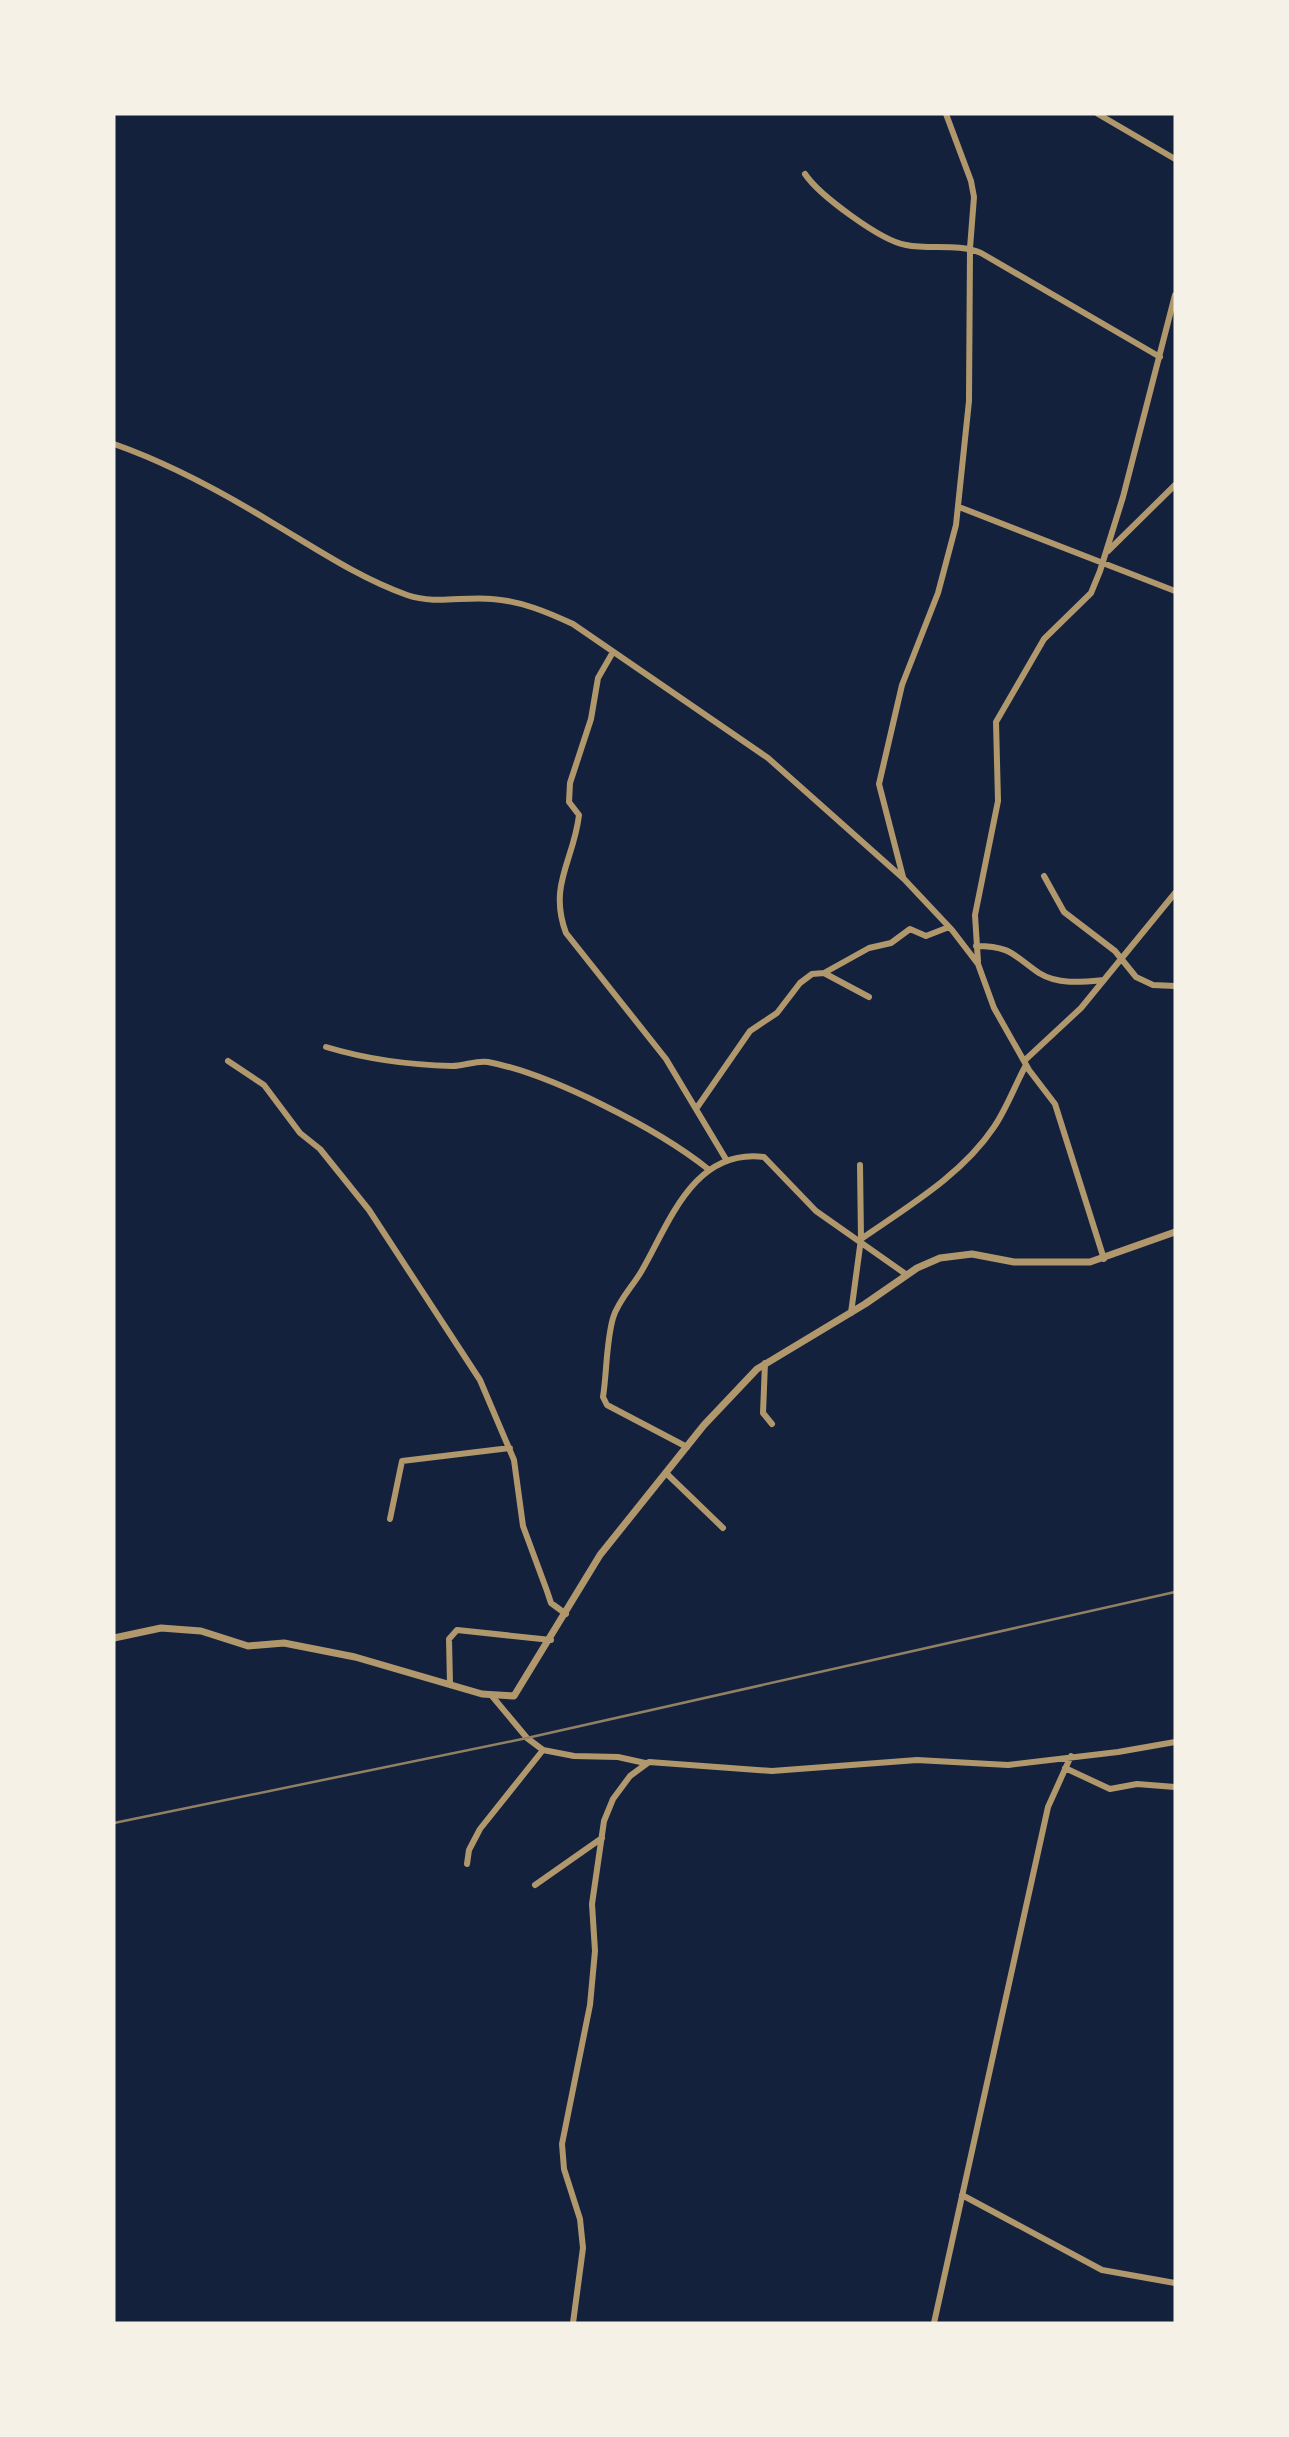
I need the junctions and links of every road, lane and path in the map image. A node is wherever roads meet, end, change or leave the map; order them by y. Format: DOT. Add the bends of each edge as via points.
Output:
graph roads {
  1 [pos="946,114"];
  2 [pos="1098,114"];
  3 [pos="1175,159"];
  4 [pos="805,174"];
  5 [pos="970,248"];
  6 [pos="1175,295"];
  7 [pos="1160,357"];
  8 [pos="114,444"];
  9 [pos="1175,485"];
  10 [pos="958,507"];
  11 [pos="1106,553"];
  12 [pos="1103,562"];
  13 [pos="1175,591"];
  14 [pos="612,652"];
  15 [pos="1044,876"];
  16 [pos="904,879"];
  17 [pos="1175,893"];
  18 [pos="949,927"];
  19 [pos="976,946"];
  20 [pos="1121,959"];
  21 [pos="978,964"];
  22 [pos="824,973"];
  23 [pos="1105,980"];
  24 [pos="1175,986"];
  25 [pos="869,997"];
  26 [pos="326,1047"];
  27 [pos="228,1061"];
  28 [pos="1025,1063"];
  29 [pos="696,1109"];
  30 [pos="727,1161"];
  31 [pos="860,1165"];
  32 [pos="708,1169"];
  33 [pos="1175,1232"];
  34 [pos="861,1242"];
  35 [pos="1104,1259"];
  36 [pos="907,1275"];
  37 [pos="851,1313"];
  38 [pos="765,1363"];
  39 [pos="772,1424"];
  40 [pos="687,1447"];
  41 [pos="510,1448"];
  42 [pos="666,1473"];
  43 [pos="390,1519"];
  44 [pos="723,1528"];
  45 [pos="566,1614"];
  46 [pos="114,1639"];
  47 [pos="551,1640"];
  48 [pos="450,1684"];
  49 [pos="492,1696"];
  50 [pos="1175,1742"];
  51 [pos="543,1750"];
  52 [pos="1071,1756"];
  53 [pos="645,1763"];
  54 [pos="1065,1768"];
  55 [pos="1175,1787"];
  56 [pos="601,1838"];
  57 [pos="467,1864"];
  58 [pos="535,1885"];
  59 [pos="962,2195"];
  60 [pos="1175,2283"];
  61 [pos="573,2323"];
  62 [pos="934,2323"];
  1 -- 5 [label="street" via="971,181 974,220"];
  2 -- 3 [label="street"];
  4 -- 5 [label="street" via="841,208 898,243"];
  5 -- 7 [label="street"];
  5 -- 10 [label="street" via="969,401"];
  6 -- 7 [label="street"];
  7 -- 11 [label="street"];
  8 -- 14 [label="street" via="146,456 315,550 407,594 432,601 490,598 534,608 573,624"];
  9 -- 11 [label="street"];
  10 -- 12 [label="street"];
  10 -- 16 [label="street" via="938,593 902,685 879,784"];
  11 -- 12 [label="street"];
  12 -- 13 [label="street"];
  12 -- 19 [label="street" via="1091,593 1051,629 999,713 998,801 975,915"];
  14 -- 16 [label="street" via="768,758"];
  14 -- 29 [label="street" via="598,678 591,719 570,783 568,796 579,815 558,906 566,933 666,1059"];
  15 -- 20 [label="street" via="1064,912"];
  16 -- 18 [label="street"];
  17 -- 20 [label="street"];
  18 -- 21 [label="street"];
  18 -- 22 [label="street" via="926,936 911,929"];
  19 -- 21 [label="street"];
  19 -- 23 [label="street" via="1013,951 1040,974 1054,978 1082,983"];
  20 -- 23 [label="street"];
  20 -- 24 [label="street" via="1144,983"];
  21 -- 28 [label="street" via="994,1008"];
  22 -- 25 [label="street"];
  22 -- 29 [label="street" via="817,972 800,983 777,1013 750,1031"];
  23 -- 28 [label="street"];
  26 -- 32 [label="street" via="371,1059 452,1066 486,1061 509,1068 655,1132"];
  27 -- 41 [label="street" via="264,1085 369,1210 480,1380"];
  28 -- 34 [label="street" via="982,1142 937,1185"];
  28 -- 35 [label="street" via="1055,1104"];
  29 -- 30 [label="street"];
  30 -- 32 [label="street"];
  30 -- 34 [label="street" via="758,1156 769,1160 816,1211"];
  31 -- 34 [label="street"];
  32 -- 40 [label="street" via="662,1229 614,1315 603,1397 607,1405"];
  33 -- 35 [label="street"];
  34 -- 36 [label="street"];
  34 -- 37 [label="street"];
  35 -- 36 [label="street" via="1014,1262 957,1255"];
  36 -- 37 [label="street"];
  37 -- 38 [label="street"];
  38 -- 39 [label="street" via="763,1413"];
  38 -- 40 [label="street" via="740,1384"];
  40 -- 42 [label="street"];
  41 -- 43 [label="street" via="402,1461"];
  41 -- 45 [label="street" via="523,1526 551,1603"];
  42 -- 44 [label="street"];
  42 -- 45 [label="street" via="600,1555"];
  45 -- 47 [label="street"];
  46 -- 48 [label="street" via="161,1629 201,1631 248,1646 284,1643 355,1657"];
  47 -- 48 [label="street" via="457,1630 449,1639"];
  47 -- 49 [label="street" via="518,1694"];
  48 -- 49 [label="street"];
  49 -- 51 [label="street"];
  50 -- 52 [label="street"];
  51 -- 53 [label="street" via="574,1756 618,1756"];
  51 -- 57 [label="street" via="480,1829"];
  52 -- 53 [label="street" via="1009,1765 917,1760 802,1770"];
  52 -- 54 [label="street"];
  53 -- 56 [label="street" via="613,1799"];
  54 -- 55 [label="street" via="1110,1788 1137,1784"];
  54 -- 59 [label="street" via="1048,1807"];
  56 -- 58 [label="street"];
  56 -- 61 [label="street" via="592,1904 595,1951 590,2005 562,2144 583,2248"];
  59 -- 60 [label="street" via="1102,2270"];
  59 -- 62 [label="street"];
}
